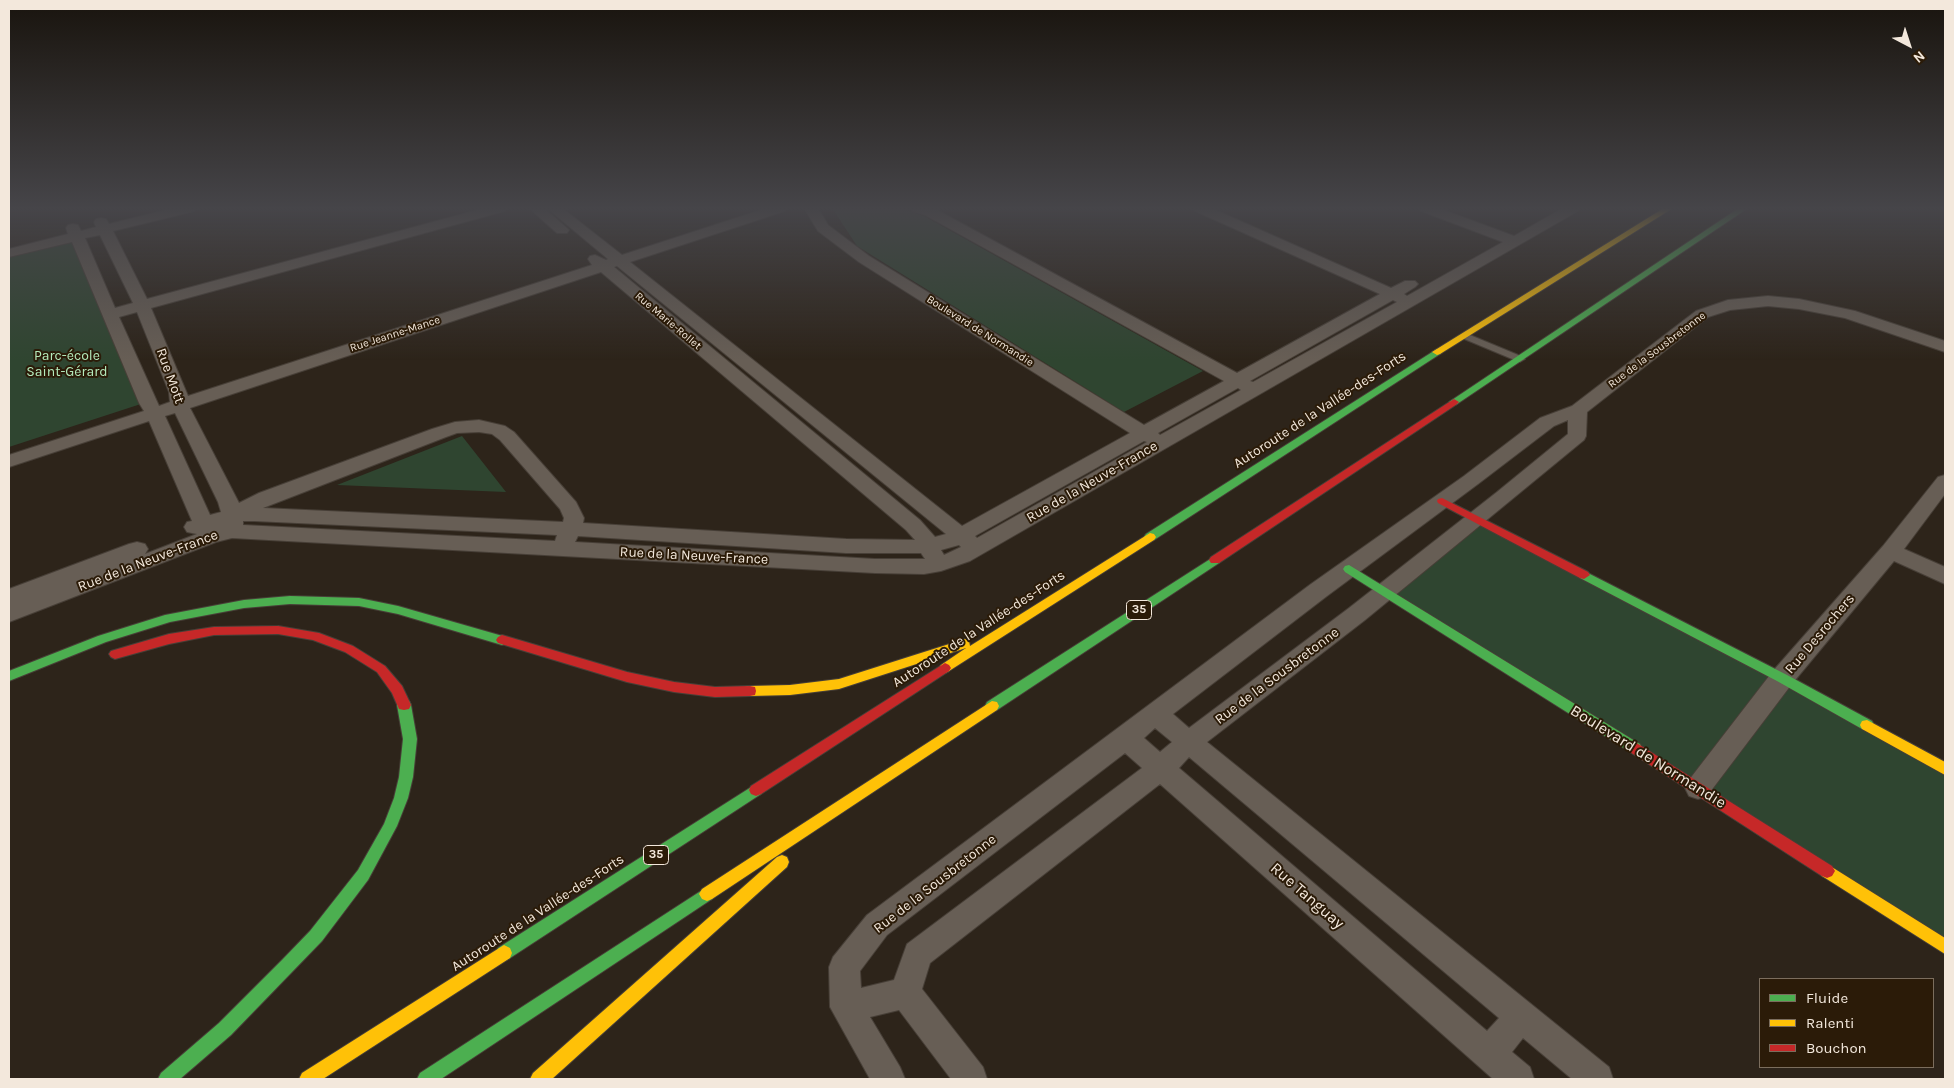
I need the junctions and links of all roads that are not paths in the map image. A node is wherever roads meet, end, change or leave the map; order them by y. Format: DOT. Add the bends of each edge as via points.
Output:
graph roads {
  1 [pos="86,259"];
  2 [pos="119,259"];
  3 [pos="292,259"];
  4 [pos="303,259"];
  5 [pos="610,259"];
  6 [pos="611,259"];
  7 [pos="864,259"];
  8 [pos="1015,259"];
  9 [pos="1313,259"];
  10 [pos="1455,259"];
  11 [pos="1484,259"];
  12 [pos="1588,259"];
  13 [pos="1669,259"];
  14 [pos="607,260"];
  15 [pos="1392,294"];
  16 [pos="140,301"];
  17 [pos="1409,301"];
  18 [pos="108,310"];
  19 [pos="1464,336"];
  20 [pos="1945,347"];
  21 [pos="1520,359"];
  22 [pos="1245,385"];
  23 [pos="775,386"];
  24 [pos="755,394"];
  25 [pos="179,399"];
  26 [pos="151,408"];
  27 [pos="1578,410"];
  28 [pos="1152,438"];
  29 [pos="9,448"];
  30 [pos="9,461"];
  31 [pos="1945,481"];
  32 [pos="1442,501"];
  33 [pos="1476,519"];
  34 [pos="232,523"];
  35 [pos="571,529"];
  36 [pos="206,530"];
  37 [pos="969,541"];
  38 [pos="561,548"];
  39 [pos="1891,551"];
  40 [pos="932,556"];
  41 [pos="1349,569"];
  42 [pos="1945,576"];
  43 [pos="1385,591"];
  44 [pos="9,597"];
  45 [pos="9,614"];
  46 [pos="1004,630"];
  47 [pos="101,658"];
  48 [pos="9,676"];
  49 [pos="1782,678"];
  50 [pos="1155,714"];
  51 [pos="1126,738"];
  52 [pos="1189,742"];
  53 [pos="1160,769"];
  54 [pos="1945,769"];
  55 [pos="1698,788"];
  56 [pos="852,799"];
  57 [pos="1945,947"];
  58 [pos="905,993"];
  59 [pos="846,1007"];
  60 [pos="1521,1016"];
  61 [pos="1489,1054"];
  62 [pos="166,1079"];
  63 [pos="308,1079"];
  64 [pos="426,1079"];
  65 [pos="539,1079"];
  66 [pos="888,1079"];
  67 [pos="971,1079"];
  68 [pos="1518,1079"];
  69 [pos="1597,1079"];
  1 -- 18 [label="street, Rue Mott"];
  2 -- 16 [label="street, Rue Mott"];
  3 -- 16 [label="street"];
  4 -- 16 [label="street"];
  5 -- 14 [label="street, Rue Jeanne-Mance"];
  6 -- 14 [label="street, Rue Jeanne-Mance"];
  7 -- 28 [label="street, Boulevard de Normandie"];
  8 -- 22 [label="street"];
  9 -- 15 [label="street"];
  10 -- 15 [label="street, Rue de la Neuve-France"];
  11 -- 17 [label="street, Rue de la Neuve-France"];
  12 -- 19 [label="main road, Autoroute de la Vallée-des-Forts / 35"];
  13 -- 21 [label="main road, 35"];
  14 -- 23 [label="street, Rue Marie-Rollet"];
  14 -- 24 [label="street, Rue Marie-Rollet"];
  14 -- 25 [label="street, Rue Jeanne-Mance"];
  15 -- 17 [label="street"];
  15 -- 22 [label="street, Rue de la Neuve-France"];
  16 -- 18 [label="street"];
  16 -- 25 [label="street, Rue Mott"];
  17 -- 22 [label="street, Rue de la Neuve-France"];
  18 -- 26 [label="street, Rue Mott"];
  19 -- 21 [label="lane"];
  19 -- 46 [label="main road, Autoroute de la Vallée-des-Forts / 35"];
  20 -- 27 [label="street, Rue de la Sousbretonne" via="1849,314 1799,304 1768,301 1728,305 1702,314"];
  21 -- 56 [label="main road, 35"];
  22 -- 28 [label="street, Rue de la Neuve-France"];
  23 -- 24 [label="street"];
  23 -- 37 [label="street, Rue Marie-Rollet"];
  24 -- 40 [label="street, Rue Marie-Rollet" via="913,525 924,537"];
  25 -- 26 [label="street, Rue Jeanne-Mance"];
  25 -- 34 [label="street, Rue Mott"];
  26 -- 29 [label="street, Rue Jeanne-Mance"];
  26 -- 30 [label="street, Rue Jeanne-Mance"];
  26 -- 36 [label="street, Rue Mott"];
  27 -- 32 [label="street, Rue de la Sousbretonne" via="1547,422"];
  27 -- 33 [label="street, Rue de la Sousbretonne" via="1577,436"];
  28 -- 37 [label="street, Rue de la Neuve-France"];
  31 -- 39 [label="street, Rue Desrochers"];
  32 -- 33 [label="main road"];
  32 -- 41 [label="street, Rue de la Sousbretonne"];
  33 -- 43 [label="street, Rue de la Sousbretonne"];
  33 -- 49 [label="main road"];
  34 -- 35 [label="street, Rue de la Neuve-France" via="254,514"];
  34 -- 35 [label="street, Rue de la Neuve-France" via="273,495 439,433 479,426 493,428 507,436 569,507 574,518"];
  34 -- 36 [label="street, Rue de la Neuve-France"];
  34 -- 38 [label="street, Rue de la Neuve-France"];
  35 -- 38 [label="street"];
  35 -- 40 [label="street, Rue de la Neuve-France" via="846,546"];
  36 -- 44 [label="street, Rue de la Neuve-France"];
  36 -- 45 [label="street, Rue de la Neuve-France"];
  37 -- 40 [label="street, Rue de la Neuve-France" via="947,542"];
  38 -- 40 [label="street, Rue de la Neuve-France" via="875,566"];
  39 -- 42 [label="street"];
  39 -- 49 [label="street, Rue Desrochers"];
  41 -- 43 [label="main road, Boulevard de Normandie"];
  41 -- 50 [label="street, Rue de la Sousbretonne"];
  43 -- 52 [label="street, Rue de la Sousbretonne"];
  43 -- 55 [label="main road, Boulevard de Normandie"];
  46 -- 48 [label="main road" via="839,684 790,690 715,692 627,677 398,610 359,602 290,600 244,604 169,618 102,639"];
  46 -- 63 [label="main road, Autoroute de la Vallée-des-Forts / 35"];
  47 -- 62 [label="main road" via="193,634 259,629 297,632 334,642 381,669 397,690 408,722 409,757 401,798 390,826 363,875 316,936 288,966 225,1028"];
  49 -- 54 [label="main road"];
  49 -- 55 [label="street, Rue Desrochers"];
  50 -- 51 [label="street, Rue de la Sousbretonne"];
  50 -- 52 [label="street"];
  51 -- 53 [label="street, Rue Tanguay"];
  51 -- 59 [label="street, Rue de la Sousbretonne" via="877,925 844,967"];
  52 -- 53 [label="street, Rue de la Sousbretonne"];
  52 -- 60 [label="street"];
  53 -- 58 [label="street, Rue de la Sousbretonne" via="918,954"];
  53 -- 61 [label="street, Rue Tanguay"];
  55 -- 57 [label="main road, Boulevard de Normandie"];
  56 -- 64 [label="main road, 35"];
  56 -- 65 [label="main road"];
  58 -- 59 [label="street"];
  58 -- 67 [label="street"];
  59 -- 66 [label="street"];
  60 -- 61 [label="street"];
  60 -- 69 [label="street"];
  61 -- 68 [label="street, Rue Tanguay"];
}
